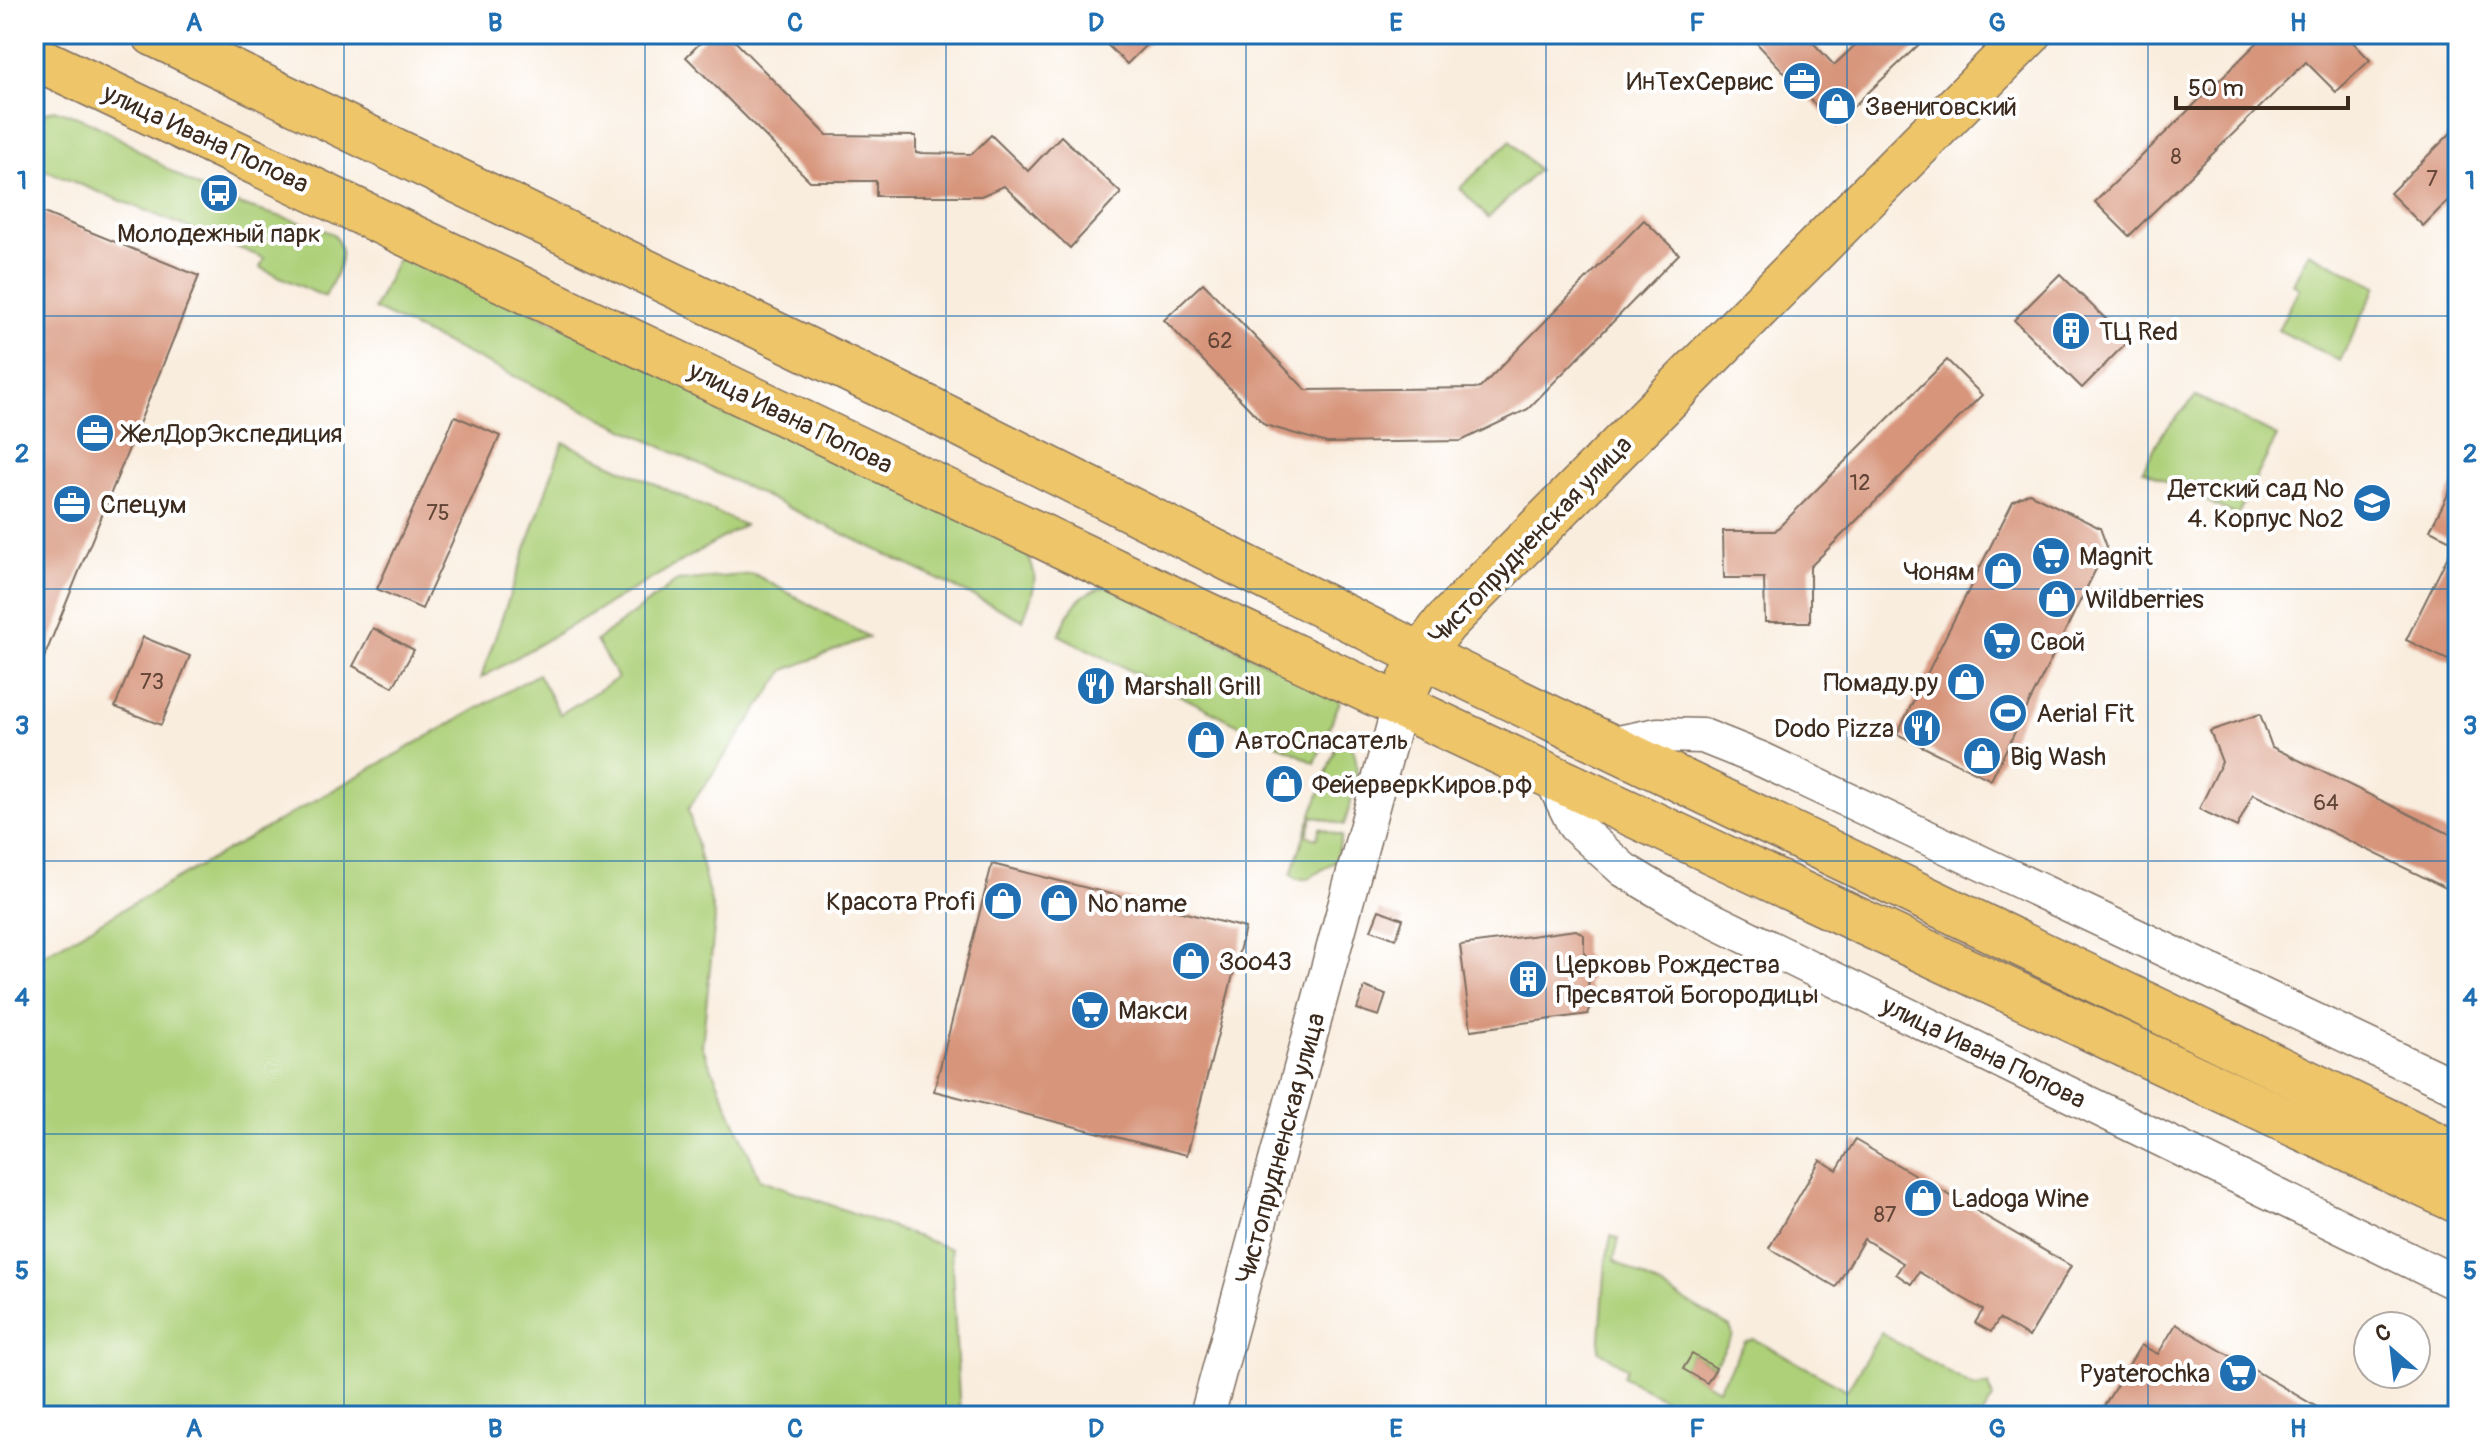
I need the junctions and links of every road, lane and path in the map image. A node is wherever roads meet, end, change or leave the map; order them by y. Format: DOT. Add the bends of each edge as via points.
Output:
graph roads {
  1 [pos="154,34"];
  2 [pos="2029,34"];
  3 [pos="34,57"];
  4 [pos="1421,655"];
  5 [pos="1400,703"];
  6 [pos="1609,745"];
  7 [pos="1549,773"];
  8 [pos="2458,1088"];
  9 [pos="2458,1155"];
  10 [pos="2458,1201"];
  11 [pos="2458,1284"];
  12 [pos="1207,1416"];
  1 -- 4 [label="main road" via="913,401"];
  2 -- 4 [label="main road, Чистопрудненская улица" via="1445,623"];
  3 -- 5 [label="main road, улица Ивана Попова"];
  4 -- 5 [label="main road, Чистопрудненская улица"];
  4 -- 6 [label="main road"];
  5 -- 7 [label="main road, улица Ивана Попова"];
  5 -- 12 [label="street, Чистопрудненская улица"];
  6 -- 8 [label="street" via="1658,735 1703,736 1763,760"];
  6 -- 9 [label="main road"];
  7 -- 10 [label="main road, улица Ивана Попова"];
  7 -- 11 [label="street, улица Ивана Попова" via="1575,826 1624,870 1686,907"];
}
